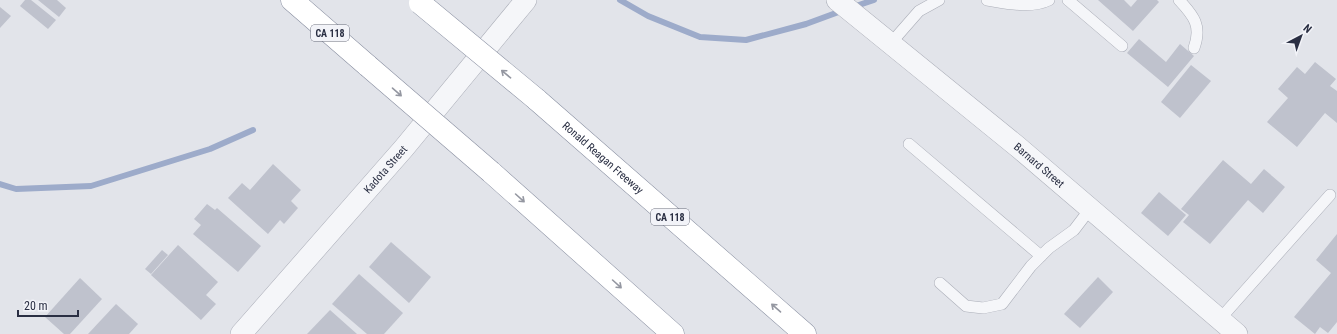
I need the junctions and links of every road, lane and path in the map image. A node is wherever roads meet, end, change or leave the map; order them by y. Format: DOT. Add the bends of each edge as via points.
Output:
graph roads {
  1 [pos="292,0"];
  2 [pos="526,0"];
  3 [pos="837,0"];
  4 [pos="939,0"];
  5 [pos="987,0"];
  6 [pos="1049,0"];
  7 [pos="1068,0"];
  8 [pos="1179,0"];
  9 [pos="419,1"];
  10 [pos="891,43"];
  11 [pos="1122,46"];
  12 [pos="1194,48"];
  13 [pos="909,144"];
  14 [pos="1330,195"];
  15 [pos="1090,209"];
  16 [pos="1041,256"];
  17 [pos="940,283"];
  18 [pos="1220,319"];
  19 [pos="241,334"];
  20 [pos="673,334"];
  21 [pos="805,334"];
  22 [pos="1237,334"];
  1 -- 20 [label="highway, CA 118, one-way, bridge"];
  2 -- 19 [label="street, Kadota Street" via="404,148"];
  3 -- 10 [label="street, Barnard Street"];
  4 -- 10 [label="lane" via="919,11"];
  5 -- 6 [label="lane" via="1011,4 1042,3"];
  7 -- 11 [label="lane"];
  8 -- 12 [label="lane" via="1190,11 1197,25 1198,38"];
  21 -- 9 [label="highway, Ronald Reagan Freeway / CA 118, one-way, bridge" via="536,99"];
  10 -- 15 [label="street, Barnard Street"];
  13 -- 16 [label="lane"];
  14 -- 18 [label="lane"];
  15 -- 16 [label="lane" via="1074,230"];
  15 -- 18 [label="street, Barnard Street"];
  16 -- 17 [label="lane" via="1002,304 983,308 966,306"];
  18 -- 22 [label="street, Barnard Street"];
}
